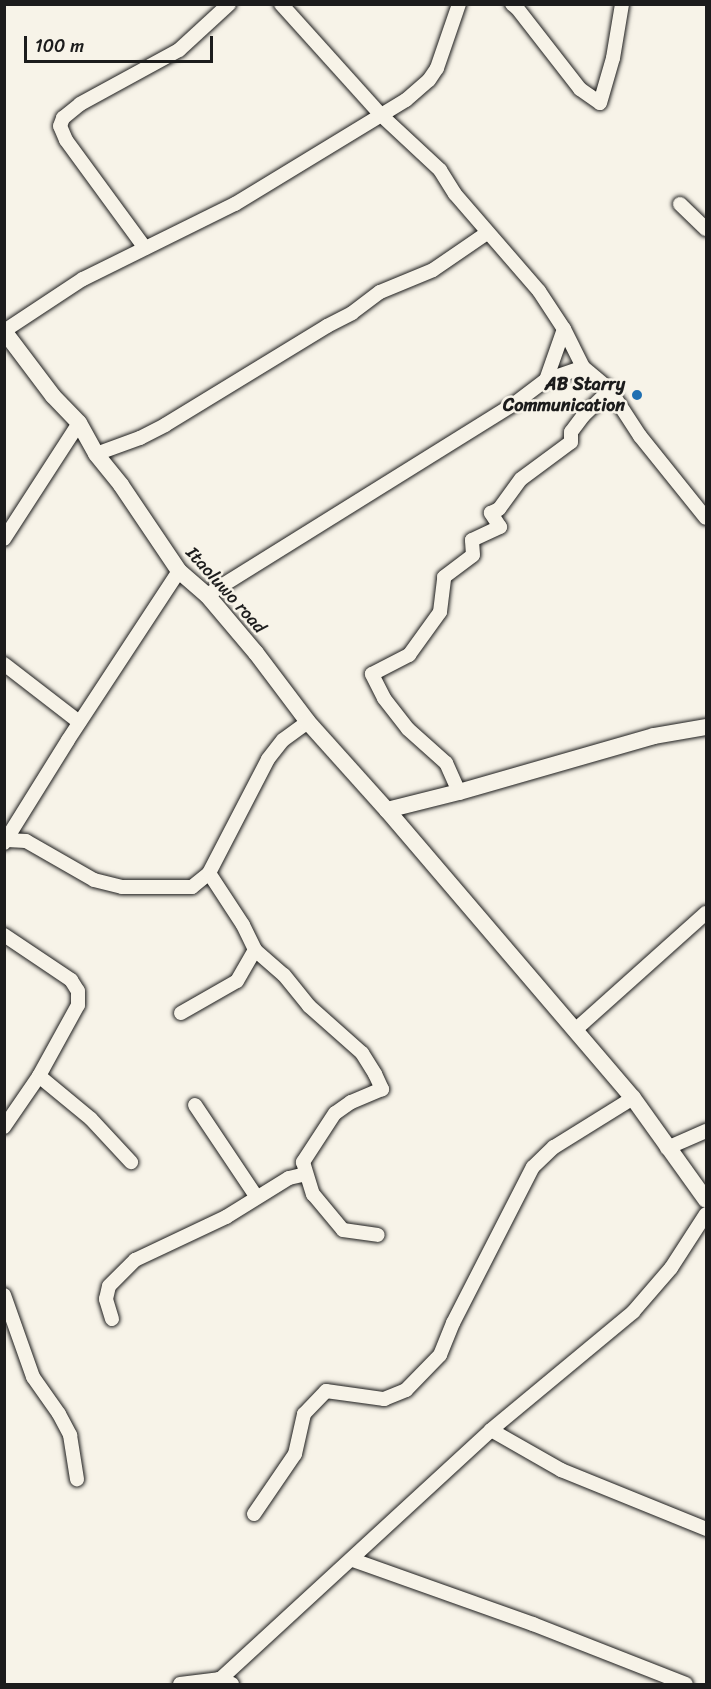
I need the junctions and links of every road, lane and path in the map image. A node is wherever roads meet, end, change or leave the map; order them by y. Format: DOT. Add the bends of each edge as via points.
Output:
graph roads {
  1 [pos="229,4"];
  2 [pos="280,4"];
  3 [pos="459,4"];
  4 [pos="512,4"];
  5 [pos="622,4"];
  6 [pos="381,114"];
  7 [pos="680,204"];
  8 [pos="706,229"];
  9 [pos="486,233"];
  10 [pos="145,248"];
  11 [pos="564,329"];
  12 [pos="4,331"];
  13 [pos="583,367"];
  14 [pos="546,380"];
  15 [pos="610,390"];
  16 [pos="79,423"];
  17 [pos="96,454"];
  18 [pos="706,517"];
  19 [pos="4,539"];
  20 [pos="179,571"];
  21 [pos="207,595"];
  22 [pos="4,664"];
  23 [pos="79,722"];
  24 [pos="308,722"];
  25 [pos="706,727"];
  26 [pos="459,792"];
  27 [pos="387,810"];
  28 [pos="6,842"];
  29 [pos="209,873"];
  30 [pos="706,913"];
  31 [pos="4,935"];
  32 [pos="255,950"];
  33 [pos="181,1013"];
  34 [pos="575,1030"];
  35 [pos="39,1076"];
  36 [pos="633,1098"];
  37 [pos="195,1105"];
  38 [pos="4,1127"];
  39 [pos="706,1131"];
  40 [pos="667,1148"];
  41 [pos="131,1162"];
  42 [pos="306,1174"];
  43 [pos="256,1196"];
  44 [pos="706,1200"];
  45 [pos="706,1214"];
  46 [pos="378,1235"];
  47 [pos="4,1295"];
  48 [pos="112,1319"];
  49 [pos="491,1430"];
  50 [pos="77,1479"];
  51 [pos="254,1514"];
  52 [pos="706,1529"];
  53 [pos="353,1560"];
  54 [pos="222,1683"];
  55 [pos="180,1684"];
  56 [pos="687,1684"];
  1 -- 10 [label="street" via="179,50 80,104 63,118 60,126 66,140"];
  2 -- 6 [label="street"];
  3 -- 6 [label="street" via="433,74 417,91"];
  4 -- 5 [label="street" via="580,89 600,103"];
  6 -- 9 [label="street" via="440,170"];
  6 -- 10 [label="street" via="235,204"];
  7 -- 8 [label="street"];
  9 -- 11 [label="street" via="539,291"];
  9 -- 17 [label="street" via="432,270 380,292 352,313 165,424"];
  10 -- 12 [label="street" via="83,279"];
  11 -- 13 [label="street"];
  11 -- 14 [label="street"];
  12 -- 16 [label="street, Itaoluwo road" via="53,396"];
  13 -- 14 [label="street"];
  13 -- 15 [label="street"];
  14 -- 21 [label="street" via="514,404"];
  15 -- 18 [label="street" via="639,436"];
  15 -- 26 [label="street" via="576,424 571,442 521,479 491,513 500,527 472,540 473,555 444,577 440,612 409,655 372,674 384,698 408,729 446,764"];
  16 -- 17 [label="street, Itaoluwo road"];
  16 -- 19 [label="street"];
  17 -- 20 [label="street, Itaoluwo road" via="121,484"];
  20 -- 21 [label="street, Itaoluwo road"];
  20 -- 23 [label="street"];
  21 -- 24 [label="street, Itaoluwo road"];
  22 -- 23 [label="street"];
  23 -- 28 [label="street"];
  24 -- 27 [label="street, Itaoluwo road"];
  24 -- 29 [label="street" via="283,740 268,759"];
  25 -- 26 [label="street" via="654,736"];
  26 -- 27 [label="street"];
  27 -- 34 [label="street, Itaoluwo road"];
  28 -- 29 [label="street" via="26,840 94,880 122,887 192,887"];
  29 -- 32 [label="street"];
  30 -- 34 [label="street"];
  31 -- 35 [label="street" via="71,980 78,991 78,1005"];
  32 -- 33 [label="street" via="237,981"];
  32 -- 42 [label="street" via="362,1053 382,1089 335,1113 303,1162"];
  34 -- 36 [label="street, Itaoluwo road"];
  35 -- 38 [label="street"];
  35 -- 41 [label="street" via="91,1119"];
  36 -- 40 [label="street, Itaoluwo road"];
  36 -- 51 [label="street" via="554,1147 533,1167 440,1355 406,1390 384,1400 326,1391 304,1414 295,1455"];
  37 -- 43 [label="street"];
  39 -- 40 [label="street"];
  40 -- 44 [label="street, Itaoluwo road"];
  42 -- 43 [label="street" via="289,1178"];
  42 -- 46 [label="street" via="313,1194 343,1230"];
  43 -- 48 [label="street" via="226,1217 135,1260 109,1286 106,1299"];
  45 -- 49 [label="street" via="671,1268 633,1312"];
  47 -- 50 [label="street" via="33,1377 70,1435"];
  49 -- 52 [label="street" via="561,1470"];
  49 -- 53 [label="street"];
  53 -- 54 [label="street"];
  53 -- 56 [label="street"];
  54 -- 55 [label="street"];
}
